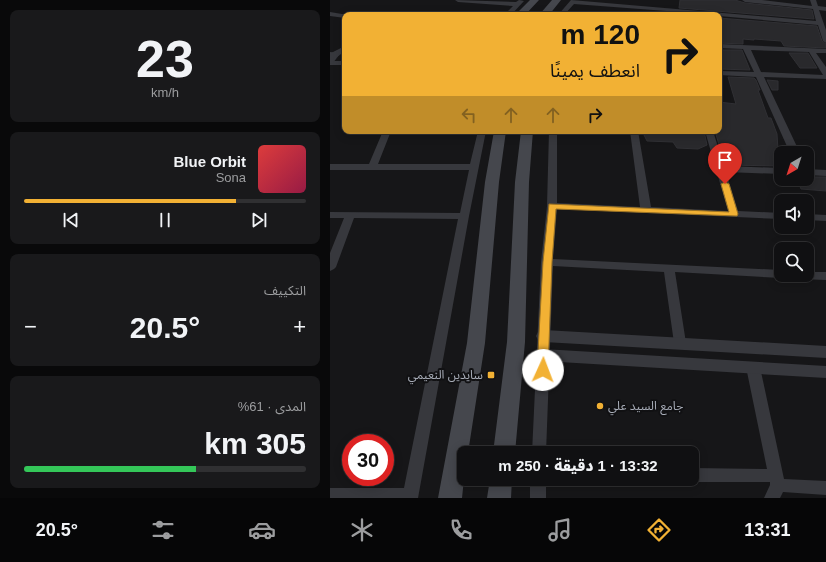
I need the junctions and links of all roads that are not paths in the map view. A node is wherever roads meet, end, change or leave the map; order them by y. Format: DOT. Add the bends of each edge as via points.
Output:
graph roads {
  1 [pos="458,0"];
  2 [pos="535,0"];
  3 [pos="557,0"];
  4 [pos="745,0"];
  5 [pos="813,0"];
  6 [pos="573,1"];
  7 [pos="520,2"];
  8 [pos="628,4"];
  9 [pos="816,8"];
  10 [pos="826,9"];
  11 [pos="511,12"];
  12 [pos="523,12"];
  13 [pos="547,12"];
  14 [pos="564,12"];
  15 [pos="699,12"];
  16 [pos="330,14"];
  17 [pos="722,15"];
  18 [pos="342,16"];
  19 [pos="823,26"];
  20 [pos="826,41"];
  21 [pos="722,46"];
  22 [pos="746,47"];
  23 [pos="342,50"];
  24 [pos="811,50"];
  25 [pos="826,51"];
  26 [pos="331,59"];
  27 [pos="342,62"];
  28 [pos="722,73"];
  29 [pos="826,73"];
  30 [pos="759,75"];
  31 [pos="826,77"];
  32 [pos="386,134"];
  33 [pos="482,134"];
  34 [pos="500,134"];
  35 [pos="528,134"];
  36 [pos="553,134"];
  37 [pos="634,134"];
  38 [pos="711,134"];
  39 [pos="792,146"];
  40 [pos="330,167"];
  41 [pos="372,167"];
  42 [pos="476,167"];
  43 [pos="721,169"];
  44 [pos="774,172"];
  45 [pos="814,172"];
  46 [pos="826,173"];
  47 [pos="552,206"];
  48 [pos="646,211"];
  49 [pos="734,214"];
  50 [pos="330,215"];
  51 [pos="350,216"];
  52 [pos="464,216"];
  53 [pos="774,216"];
  54 [pos="814,217"];
  55 [pos="826,218"];
  56 [pos="547,262"];
  57 [pos="330,267"];
  58 [pos="669,268"];
  59 [pos="774,274"];
  60 [pos="814,276"];
  61 [pos="826,276"];
  62 [pos="544,336"];
  63 [pos="680,344"];
  64 [pos="826,352"];
  65 [pos="543,355"];
  66 [pos="753,367"];
  67 [pos="826,372"];
  68 [pos="505,446"];
  69 [pos="539,446"];
  70 [pos="699,476"];
  71 [pos="500,486"];
  72 [pos="538,486"];
  73 [pos="775,486"];
  74 [pos="826,488"];
  75 [pos="330,495"];
  76 [pos="411,496"];
  77 [pos="450,498"];
  78 [pos="499,498"];
  79 [pos="538,498"];
  1 -- 7 [label="street"];
  2 -- 12 [label="main road"];
  3 -- 13 [label="main road"];
  4 -- 9 [label="street"];
  5 -- 9 [label="street"];
  6 -- 8 [label="street"];
  6 -- 14 [label="street"];
  7 -- 11 [label="street"];
  8 -- 15 [label="street"];
  9 -- 10 [label="street"];
  9 -- 19 [label="street"];
  16 -- 18 [label="street"];
  17 -- 19 [label="street"];
  19 -- 20 [label="street"];
  21 -- 22 [label="street"];
  22 -- 24 [label="street"];
  22 -- 30 [label="street"];
  23 -- 26 [label="street"];
  24 -- 25 [label="street"];
  24 -- 29 [label="street"];
  26 -- 27 [label="street"];
  28 -- 30 [label="street"];
  30 -- 31 [label="street"];
  30 -- 39 [label="street"];
  32 -- 41 [label="street"];
  33 -- 42 [label="street"];
  34 -- 77 [label="main road" via="492,182 476,343"];
  35 -- 68 [label="main road" via="522,182 516,342"];
  36 -- 47 [label="street"];
  37 -- 48 [label="street"];
  38 -- 43 [label="street"];
  40 -- 41 [label="street"];
  41 -- 42 [label="street"];
  42 -- 52 [label="street"];
  43 -- 44 [label="street"];
  43 -- 49 [label="street"];
  45 -- 46 [label="street"];
  47 -- 48 [label="street"];
  47 -- 56 [label="street"];
  48 -- 49 [label="street"];
  49 -- 53 [label="street"];
  50 -- 51 [label="street"];
  51 -- 52 [label="street"];
  51 -- 57 [label="street"];
  52 -- 76 [label="street"];
  54 -- 55 [label="street"];
  56 -- 58 [label="street"];
  56 -- 62 [label="street"];
  58 -- 59 [label="street"];
  58 -- 63 [label="street"];
  60 -- 61 [label="street"];
  62 -- 63 [label="street"];
  62 -- 65 [label="street"];
  63 -- 64 [label="street"];
  65 -- 66 [label="street"];
  65 -- 69 [label="street"];
  66 -- 67 [label="street"];
  66 -- 73 [label="street"];
  70 -- 73 [label="street"];
  71 -- 78 [label="main road"];
  72 -- 79 [label="street"];
  73 -- 74 [label="street"];
  75 -- 76 [label="street"];
}
